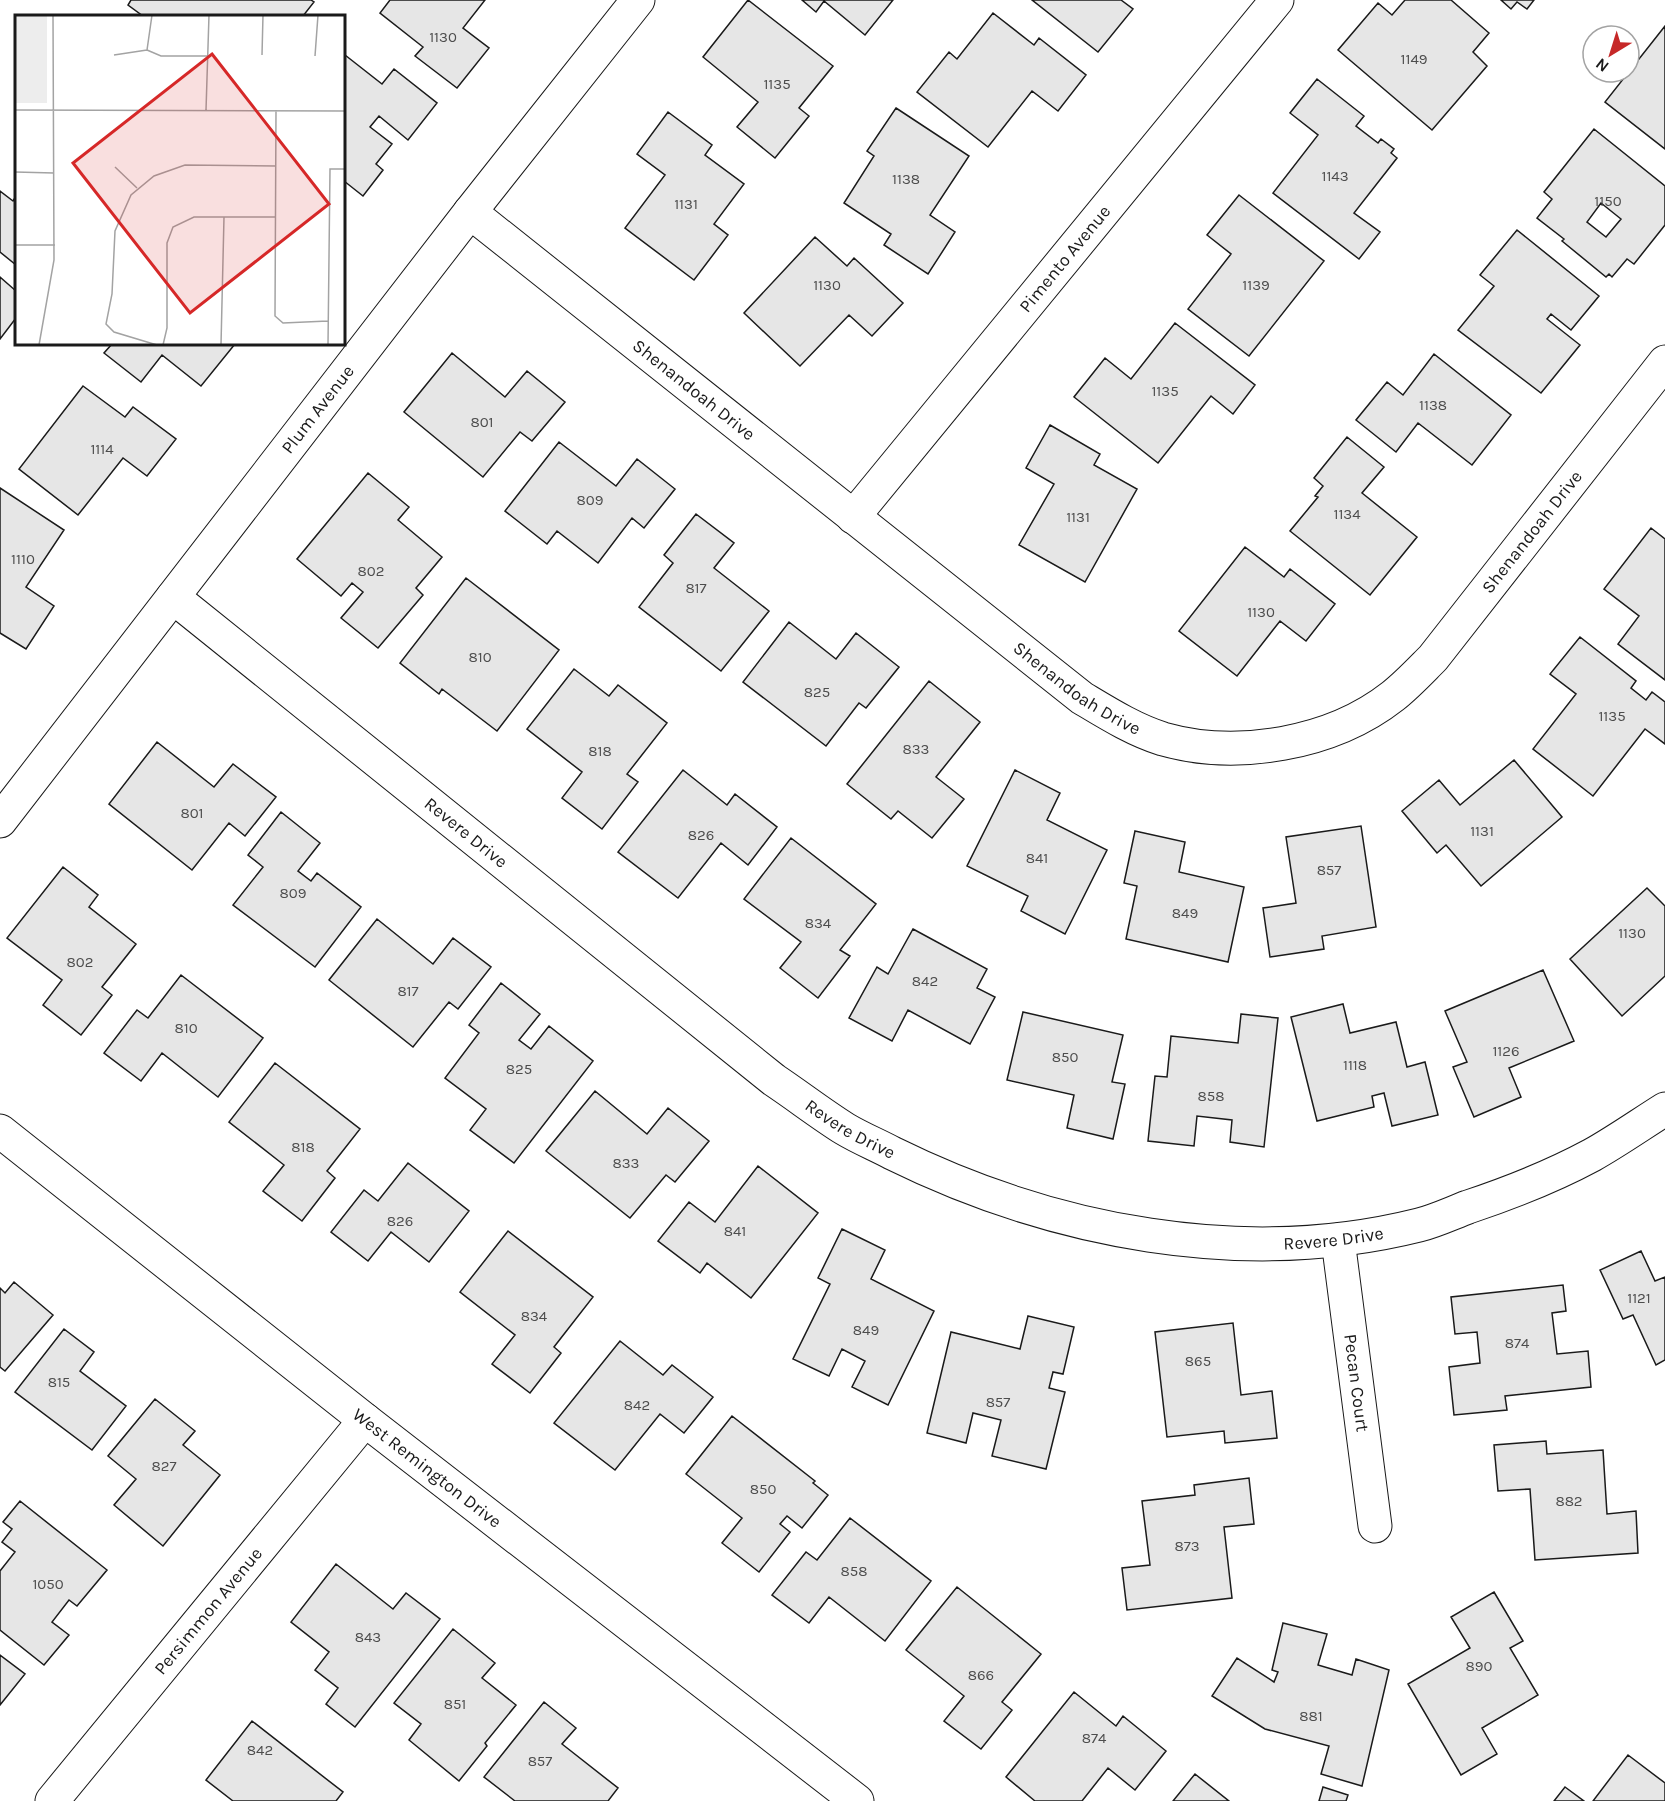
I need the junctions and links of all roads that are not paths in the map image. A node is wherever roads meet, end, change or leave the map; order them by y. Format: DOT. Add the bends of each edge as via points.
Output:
graph roads {
  1 [pos="638,0"];
  2 [pos="1276,0"];
  3 [pos="470,212"];
  4 [pos="1665,362"];
  5 [pos="853,517"];
  6 [pos="172,597"];
  7 [pos="0,821"];
  8 [pos="1665,1109"];
  9 [pos="0,1131"];
  10 [pos="1338,1240"];
  11 [pos="364,1420"];
  12 [pos="1375,1526"];
  13 [pos="52,1801"];
  14 [pos="857,1801"];
  1 -- 3 [label="street, Plum Avenue"];
  2 -- 5 [label="street, Pimento Avenue"];
  3 -- 5 [label="street, Shenandoah Drive"];
  3 -- 6 [label="street, Plum Avenue"];
  4 -- 5 [label="street, Shenandoah Drive" via="1433,658 1393,696 1344,725 1293,742 1204,747 1162,738 1120,721 1082,698"];
  6 -- 7 [label="street, Plum Avenue"];
  6 -- 10 [label="street, Revere Drive" via="774,1080 845,1129 998,1198 1077,1222 1199,1240 1266,1244"];
  8 -- 10 [label="street, Revere Drive" via="1591,1155 1504,1194 1420,1225"];
  9 -- 11 [label="street, West Remington Drive"];
  10 -- 12 [label="street, Pecan Court"];
  11 -- 13 [label="street, Persimmon Avenue"];
  11 -- 14 [label="street, West Remington Drive"];
}
